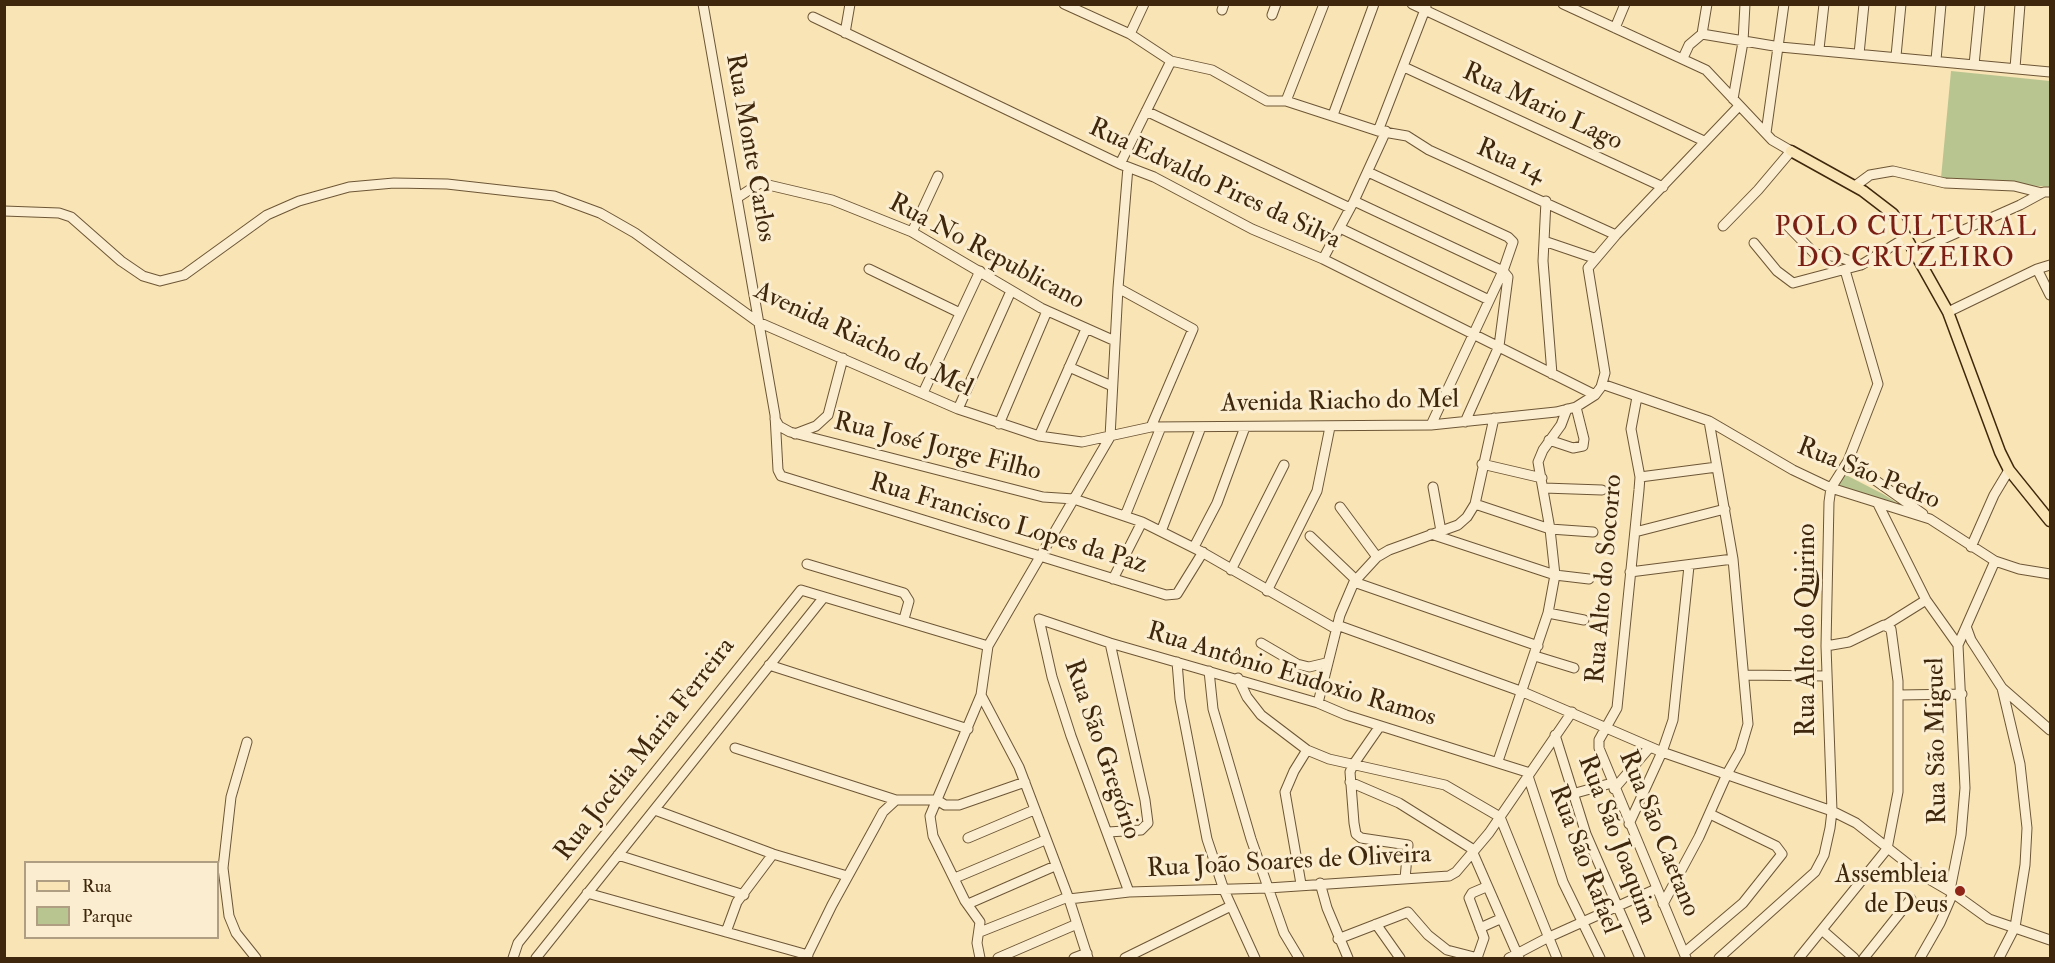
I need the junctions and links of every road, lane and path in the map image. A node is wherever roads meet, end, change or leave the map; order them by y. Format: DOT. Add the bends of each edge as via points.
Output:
graph roads {
  1 [pos="703,4"];
  2 [pos="850,4"];
  3 [pos="1064,4"];
  4 [pos="1144,4"];
  5 [pos="1276,4"];
  6 [pos="1324,4"];
  7 [pos="1374,4"];
  8 [pos="1412,4"];
  9 [pos="1563,4"];
  10 [pos="1625,4"];
  11 [pos="1707,4"];
  12 [pos="1745,4"];
  13 [pos="1784,4"];
  14 [pos="1824,4"];
  15 [pos="1864,4"];
  16 [pos="1900,4"];
  17 [pos="1941,4"];
  18 [pos="1980,4"];
  19 [pos="2020,4"];
  20 [pos="1426,7"];
  21 [pos="1272,15"];
  22 [pos="813,17"];
  23 [pos="1615,28"];
  24 [pos="845,33"];
  25 [pos="1130,34"];
  26 [pos="1702,34"];
  27 [pos="1743,42"];
  28 [pos="1780,47"];
  29 [pos="1819,49"];
  30 [pos="1858,54"];
  31 [pos="1896,56"];
  32 [pos="1683,58"];
  33 [pos="1936,60"];
  34 [pos="1172,62"];
  35 [pos="1974,64"];
  36 [pos="1404,67"];
  37 [pos="2015,68"];
  38 [pos="2050,72"];
  39 [pos="1286,100"];
  40 [pos="1736,102"];
  41 [pos="1146,111"];
  42 [pos="1334,115"];
  43 [pos="1382,131"];
  44 [pos="1766,133"];
  45 [pos="1704,141"];
  46 [pos="1791,151"];
  47 [pos="1124,166"];
  48 [pos="1368,172"];
  49 [pos="939,176"];
  50 [pos="1855,186"];
  51 [pos="1663,187"];
  52 [pos="2046,192"];
  53 [pos="737,198"];
  54 [pos="1546,201"];
  55 [pos="1352,205"];
  56 [pos="4,211"];
  57 [pos="1782,220"];
  58 [pos="1723,226"];
  59 [pos="1340,228"];
  60 [pos="912,232"];
  61 [pos="1616,235"];
  62 [pos="1907,237"];
  63 [pos="1544,241"];
  64 [pos="1754,243"];
  65 [pos="1916,251"];
  66 [pos="1594,258"];
  67 [pos="1323,259"];
  68 [pos="1861,265"];
  69 [pos="2050,265"];
  70 [pos="868,269"];
  71 [pos="2037,269"];
  72 [pos="1845,270"];
  73 [pos="980,271"];
  74 [pos="1503,271"];
  75 [pos="1118,288"];
  76 [pos="1011,291"];
  77 [pos="2050,295"];
  78 [pos="1489,300"];
  79 [pos="1047,311"];
  80 [pos="1948,312"];
  81 [pos="960,313"];
  82 [pos="758,321"];
  83 [pos="1086,329"];
  84 [pos="1474,333"];
  85 [pos="1115,341"];
  86 [pos="1499,346"];
  87 [pos="843,358"];
  88 [pos="1069,367"];
  89 [pos="1551,374"];
  90 [pos="1602,384"];
  91 [pos="1112,386"];
  92 [pos="923,393"];
  93 [pos="1595,395"];
  94 [pos="1636,397"];
  95 [pos="1572,408"];
  96 [pos="958,409"];
  97 [pos="1494,418"];
  98 [pos="775,419"];
  99 [pos="1708,421"];
  100 [pos="1465,422"];
  101 [pos="999,424"];
  102 [pos="1431,425"];
  103 [pos="1151,427"];
  104 [pos="1161,427"];
  105 [pos="1201,427"];
  106 [pos="1245,427"];
  107 [pos="1330,427"];
  108 [pos="792,433"];
  109 [pos="1039,436"];
  110 [pos="1110,437"];
  111 [pos="777,439"];
  112 [pos="1549,440"];
  113 [pos="1848,461"];
  114 [pos="1482,464"];
  115 [pos="1284,465"];
  116 [pos="1717,467"];
  117 [pos="2009,470"];
  118 [pos="781,476"];
  119 [pos="1640,477"];
  120 [pos="1542,478"];
  121 [pos="1433,487"];
  122 [pos="1544,488"];
  123 [pos="1831,488"];
  124 [pos="1602,490"];
  125 [pos="1074,499"];
  126 [pos="1475,504"];
  127 [pos="1878,504"];
  128 [pos="1340,507"];
  129 [pos="1725,509"];
  130 [pos="1125,516"];
  131 [pos="1930,519"];
  132 [pos="2050,521"];
  133 [pos="1142,522"];
  134 [pos="1162,529"];
  135 [pos="1551,529"];
  136 [pos="1442,531"];
  137 [pos="1593,531"];
  138 [pos="1635,532"];
  139 [pos="1431,534"];
  140 [pos="1310,536"];
  141 [pos="1194,547"];
  142 [pos="1971,547"];
  143 [pos="1203,552"];
  144 [pos="1039,557"];
  145 [pos="1377,557"];
  146 [pos="1733,559"];
  147 [pos="1995,561"];
  148 [pos="807,564"];
  149 [pos="1689,566"];
  150 [pos="1231,570"];
  151 [pos="1630,572"];
  152 [pos="1555,574"];
  153 [pos="2050,574"];
  154 [pos="1113,579"];
  155 [pos="1589,579"];
  156 [pos="1355,580"];
  157 [pos="1267,591"];
  158 [pos="824,597"];
  159 [pos="1926,600"];
  160 [pos="1548,613"];
  161 [pos="904,619"];
  162 [pos="1039,619"];
  163 [pos="1584,620"];
  164 [pos="1886,625"];
  165 [pos="1336,627"];
  166 [pos="1966,629"];
  167 [pos="1110,643"];
  168 [pos="1261,643"];
  169 [pos="1958,645"];
  170 [pos="988,646"];
  171 [pos="1826,646"];
  172 [pos="1537,651"];
  173 [pos="1177,662"];
  174 [pos="1326,663"];
  175 [pos="769,665"];
  176 [pos="1574,668"];
  177 [pos="1209,671"];
  178 [pos="1744,675"];
  179 [pos="1827,676"];
  180 [pos="1238,678"];
  181 [pos="2002,688"];
  182 [pos="1523,692"];
  183 [pos="1962,694"];
  184 [pos="981,695"];
  185 [pos="1899,695"];
  186 [pos="1318,703"];
  187 [pos="1572,712"];
  188 [pos="2049,724"];
  189 [pos="1380,726"];
  190 [pos="1608,727"];
  191 [pos="968,729"];
  192 [pos="1555,735"];
  193 [pos="247,742"];
  194 [pos="1650,747"];
  195 [pos="735,748"];
  196 [pos="1307,750"];
  197 [pos="1662,752"];
  198 [pos="1498,761"];
  199 [pos="1353,765"];
  200 [pos="1726,774"];
  201 [pos="1529,775"];
  202 [pos="1025,782"];
  203 [pos="1350,782"];
  204 [pos="1613,786"];
  205 [pos="1572,794"];
  206 [pos="896,800"];
  207 [pos="937,800"];
  208 [pos="655,810"];
  209 [pos="1034,810"];
  210 [pos="1833,811"];
  211 [pos="1710,814"];
  212 [pos="1500,817"];
  213 [pos="1629,824"];
  214 [pos="1108,832"];
  215 [pos="968,838"];
  216 [pos="1046,840"];
  217 [pos="1887,849"];
  218 [pos="1474,851"];
  219 [pos="773,854"];
  220 [pos="618,855"];
  221 [pos="1055,866"];
  222 [pos="847,876"];
  223 [pos="955,878"];
  224 [pos="1405,879"];
  225 [pos="1320,883"];
  226 [pos="1301,884"];
  227 [pos="1486,887"];
  228 [pos="1268,888"];
  229 [pos="1656,889"];
  230 [pos="1224,890"];
  231 [pos="1952,891"];
  232 [pos="587,892"];
  233 [pos="1129,892"];
  234 [pos="744,895"];
  235 [pos="1069,898"];
  236 [pos="1911,899"];
  237 [pos="968,904"];
  238 [pos="1663,904"];
  239 [pos="1231,906"];
  240 [pos="1616,906"];
  241 [pos="1500,920"];
  242 [pos="1583,921"];
  243 [pos="1077,924"];
  244 [pos="1376,924"];
  245 [pos="2015,927"];
  246 [pos="1480,928"];
  247 [pos="1822,930"];
  248 [pos="726,932"];
  249 [pos="980,932"];
  250 [pos="1547,938"];
  251 [pos="1338,939"];
  252 [pos="2050,940"];
  253 [pos="1087,956"];
  254 [pos="1685,956"];
  255 [pos="807,957"];
  256 [pos="1515,957"];
  257 [pos="256,958"];
  258 [pos="513,958"];
  259 [pos="536,958"];
  260 [pos="980,958"];
  261 [pos="998,958"];
  262 [pos="1074,958"];
  263 [pos="1125,958"];
  264 [pos="1255,958"];
  265 [pos="1299,958"];
  266 [pos="1348,958"];
  267 [pos="1400,958"];
  268 [pos="1478,958"];
  269 [pos="1557,958"];
  270 [pos="1600,958"];
  271 [pos="1641,958"];
  272 [pos="1719,958"];
  273 [pos="1798,958"];
  274 [pos="1854,958"];
  275 [pos="1864,958"];
  276 [pos="1920,958"];
  277 [pos="1999,958"];
  1 -- 53 [label="street, Rua Monte Carlos"];
  2 -- 24 [label="street"];
  3 -- 25 [label="street"];
  4 -- 25 [label="street"];
  5 -- 21 [label="street"];
  6 -- 39 [label="street"];
  7 -- 42 [label="street"];
  8 -- 20 [label="street"];
  9 -- 23 [label="street"];
  10 -- 23 [label="street"];
  11 -- 26 [label="street"];
  12 -- 27 [label="street"];
  13 -- 28 [label="street"];
  14 -- 29 [label="street"];
  15 -- 30 [label="street"];
  16 -- 31 [label="street"];
  17 -- 33 [label="street"];
  18 -- 35 [label="street"];
  19 -- 37 [label="street"];
  20 -- 36 [label="street"];
  20 -- 45 [label="street"];
  22 -- 24 [label="street, Rua Edvaldo Pires da Silva"];
  23 -- 32 [label="street"];
  24 -- 47 [label="street, Rua Edvaldo Pires da Silva"];
  25 -- 34 [label="street"];
  26 -- 27 [label="street"];
  26 -- 32 [label="street" via="1689,45"];
  27 -- 28 [label="street"];
  27 -- 40 [label="street"];
  28 -- 29 [label="street"];
  28 -- 44 [label="street"];
  29 -- 30 [label="street"];
  30 -- 31 [label="street"];
  31 -- 33 [label="street"];
  32 -- 40 [label="street" via="1706,70"];
  33 -- 35 [label="street"];
  34 -- 39 [label="street, Rua 14" via="1212,70 1267,101"];
  34 -- 41 [label="street"];
  35 -- 37 [label="street"];
  36 -- 43 [label="street"];
  36 -- 51 [label="street, Rua Mario Lago"];
  37 -- 38 [label="street"];
  39 -- 42 [label="street, Rua 14"];
  40 -- 44 [label="street"];
  40 -- 45 [label="street"];
  41 -- 47 [label="street"];
  41 -- 55 [label="street"];
  42 -- 43 [label="street, Rua 14"];
  43 -- 48 [label="street"];
  43 -- 54 [label="street, Rua 14" via="1407,136 1429,150"];
  44 -- 46 [label="street"];
  45 -- 51 [label="street"];
  46 -- 50 [label="main road"];
  46 -- 58 [label="street"];
  47 -- 67 [label="street, Rua Edvaldo Pires da Silva"];
  47 -- 75 [label="street"];
  48 -- 55 [label="street"];
  48 -- 74 [label="street" via="1508,237 1513,245"];
  49 -- 60 [label="street"];
  50 -- 52 [label="street" via="1870,175 1893,171 1945,183 2014,186"];
  50 -- 62 [label="main road" via="1886,207"];
  51 -- 61 [label="street"];
  52 -- 65 [label="street"];
  53 -- 60 [label="street, Rua No Republicano" via="760,183 832,200"];
  53 -- 82 [label="street, Rua Monte Carlos"];
  54 -- 61 [label="street, Rua 14"];
  54 -- 63 [label="street"];
  55 -- 59 [label="street"];
  55 -- 74 [label="street"];
  56 -- 82 [label="street, Avenida Riacho do Mel" via="59,213 75,219 121,261 143,276 159,281 184,275 267,215 349,187 447,184 554,196 600,213 635,233"];
  57 -- 68 [label="street" via="1815,255 1839,257"];
  59 -- 67 [label="street"];
  59 -- 78 [label="street"];
  60 -- 73 [label="street, Rua No Republicano"];
  61 -- 66 [label="street"];
  62 -- 65 [label="main road"];
  62 -- 68 [label="street"];
  63 -- 66 [label="street"];
  63 -- 89 [label="street"];
  64 -- 72 [label="street" via="1789,282"];
  65 -- 80 [label="main road"];
  66 -- 90 [label="street" via="1587,277 1604,366"];
  67 -- 84 [label="street, Rua Edvaldo Pires da Silva"];
  68 -- 72 [label="street"];
  69 -- 71 [label="street"];
  70 -- 81 [label="street"];
  71 -- 77 [label="street"];
  71 -- 80 [label="street"];
  72 -- 113 [label="street, Rua Alto do Quirino" via="1878,384"];
  73 -- 76 [label="street, Rua No Republicano"];
  73 -- 81 [label="street"];
  74 -- 78 [label="street"];
  74 -- 86 [label="street" via="1508,278"];
  75 -- 85 [label="street"];
  75 -- 103 [label="street" via="1193,329"];
  76 -- 79 [label="street, Rua No Republicano"];
  76 -- 96 [label="street"];
  78 -- 84 [label="street"];
  79 -- 83 [label="street, Rua No Republicano"];
  79 -- 101 [label="street"];
  80 -- 117 [label="main road"];
  81 -- 92 [label="street"];
  82 -- 87 [label="street, Avenida Riacho do Mel"];
  82 -- 98 [label="street, Rua Monte Carlos"];
  83 -- 85 [label="street, Rua No Republicano"];
  83 -- 88 [label="street"];
  84 -- 86 [label="street, Rua Edvaldo Pires da Silva"];
  84 -- 102 [label="street"];
  85 -- 91 [label="street"];
  86 -- 89 [label="street, Rua Edvaldo Pires da Silva"];
  86 -- 100 [label="street"];
  87 -- 92 [label="street, Avenida Riacho do Mel"];
  87 -- 108 [label="street" via="828,415 816,426"];
  88 -- 91 [label="street"];
  88 -- 109 [label="street"];
  89 -- 93 [label="street, Rua Edvaldo Pires da Silva"];
  90 -- 93 [label="street"];
  90 -- 94 [label="street, Rua São Pedro"];
  91 -- 110 [label="street"];
  92 -- 96 [label="street, Avenida Riacho do Mel"];
  93 -- 95 [label="street, Avenida Riacho do Mel"];
  94 -- 99 [label="street, Rua São Pedro"];
  94 -- 119 [label="street, Rua Alto do Socorro" via="1631,429"];
  95 -- 97 [label="street, Avenida Riacho do Mel"];
  95 -- 112 [label="street"];
  95 -- 112 [label="street" via="1584,442 1581,447"];
  96 -- 101 [label="street, Avenida Riacho do Mel"];
  97 -- 100 [label="street, Avenida Riacho do Mel"];
  97 -- 114 [label="street"];
  98 -- 108 [label="street, Rua José Jorge Filho"];
  98 -- 111 [label="street, Rua Monte Carlos"];
  99 -- 116 [label="street"];
  99 -- 123 [label="street, Rua São Pedro"];
  100 -- 102 [label="street, Avenida Riacho do Mel"];
  101 -- 109 [label="street, Avenida Riacho do Mel"];
  102 -- 107 [label="street, Avenida Riacho do Mel"];
  103 -- 104 [label="street, Avenida Riacho do Mel"];
  103 -- 110 [label="street, Avenida Riacho do Mel"];
  104 -- 105 [label="street, Avenida Riacho do Mel"];
  104 -- 130 [label="street"];
  105 -- 106 [label="street, Avenida Riacho do Mel"];
  105 -- 134 [label="street"];
  106 -- 107 [label="street, Avenida Riacho do Mel"];
  106 -- 141 [label="street" via="1217,503"];
  107 -- 157 [label="street" via="1317,491"];
  108 -- 111 [label="street"];
  108 -- 125 [label="street, Rua José Jorge Filho" via="1034,495"];
  109 -- 110 [label="street, Avenida Riacho do Mel" via="1082,442"];
  110 -- 125 [label="street"];
  111 -- 118 [label="street, Rua Monte Carlos"];
  112 -- 120 [label="street" via="1540,456"];
  113 -- 123 [label="street, Rua Alto do Quirino"];
  113 -- 131 [label="street"];
  114 -- 120 [label="street"];
  114 -- 126 [label="street"];
  115 -- 150 [label="street"];
  116 -- 119 [label="street"];
  116 -- 129 [label="street"];
  117 -- 132 [label="main road"];
  117 -- 142 [label="street"];
  118 -- 144 [label="street, Rua Francisco Lopes da Paz"];
  119 -- 138 [label="street, Rua Alto do Socorro"];
  120 -- 122 [label="street"];
  121 -- 136 [label="street"];
  122 -- 124 [label="street"];
  122 -- 135 [label="street"];
  123 -- 127 [label="street, Rua São Pedro"];
  123 -- 171 [label="street, Rua Alto do Quirino"];
  125 -- 130 [label="street, Rua José Jorge Filho"];
  125 -- 144 [label="street"];
  126 -- 135 [label="street"];
  126 -- 136 [label="street" via="1463,521"];
  127 -- 131 [label="street, Rua São Pedro"];
  127 -- 159 [label="street, Rua São Miguel"];
  128 -- 145 [label="street"];
  129 -- 138 [label="street"];
  129 -- 146 [label="street"];
  130 -- 133 [label="street, Rua José Jorge Filho"];
  131 -- 142 [label="street, Rua São Pedro"];
  133 -- 134 [label="street, Rua José Jorge Filho"];
  133 -- 154 [label="street"];
  134 -- 141 [label="street, Rua José Jorge Filho"];
  135 -- 137 [label="street"];
  135 -- 152 [label="street"];
  136 -- 139 [label="street"];
  138 -- 151 [label="street, Rua Alto do Socorro"];
  139 -- 145 [label="street"];
  139 -- 152 [label="street"];
  140 -- 156 [label="street"];
  141 -- 143 [label="street, Rua José Jorge Filho"];
  142 -- 147 [label="street, Rua São Pedro"];
  143 -- 150 [label="street, Rua José Jorge Filho"];
  143 -- 154 [label="street, Rua Francisco Lopes da Paz" via="1175,595"];
  144 -- 154 [label="street, Rua Francisco Lopes da Paz"];
  144 -- 170 [label="street"];
  145 -- 156 [label="street"];
  146 -- 149 [label="street"];
  146 -- 178 [label="street"];
  147 -- 153 [label="street, Rua São Pedro"];
  147 -- 166 [label="street"];
  148 -- 161 [label="street" via="904,593 909,601"];
  149 -- 151 [label="street"];
  149 -- 197 [label="street" via="1674,710"];
  150 -- 157 [label="street, Rua José Jorge Filho"];
  151 -- 190 [label="street, Rua Alto do Socorro" via="1617,708"];
  152 -- 155 [label="street"];
  152 -- 160 [label="street"];
  156 -- 165 [label="street"];
  156 -- 172 [label="street"];
  157 -- 165 [label="street, Rua José Jorge Filho"];
  158 -- 161 [label="street"];
  158 -- 175 [label="street"];
  158 -- 258 [label="street, Rua Jocelia Maria Ferreira" via="805,589 796,595 518,943"];
  159 -- 164 [label="street"];
  159 -- 169 [label="street, Rua São Miguel"];
  160 -- 163 [label="street"];
  160 -- 172 [label="street"];
  161 -- 170 [label="street"];
  162 -- 167 [label="street, Rua Antônio Eudoxio Ramos"];
  162 -- 214 [label="street, Rua São Gregório" via="1061,705"];
  164 -- 171 [label="street" via="1849,642"];
  164 -- 185 [label="street" via="1894,640"];
  165 -- 174 [label="street"];
  165 -- 182 [label="street, Rua José Jorge Filho"];
  166 -- 169 [label="street"];
  166 -- 181 [label="street"];
  167 -- 173 [label="street, Rua Antônio Eudoxio Ramos"];
  167 -- 214 [label="street" via="1148,824 1141,830"];
  168 -- 174 [label="street" via="1297,664 1309,667"];
  169 -- 183 [label="street, Rua São Miguel"];
  170 -- 184 [label="street"];
  171 -- 179 [label="street, Rua Alto do Quirino"];
  172 -- 176 [label="street"];
  172 -- 182 [label="street"];
  173 -- 177 [label="street, Rua Antônio Eudoxio Ramos"];
  173 -- 230 [label="street" via="1180,699 1205,828"];
  174 -- 186 [label="street"];
  175 -- 191 [label="street"];
  175 -- 208 [label="street"];
  177 -- 180 [label="street, Rua Antônio Eudoxio Ramos"];
  177 -- 228 [label="street" via="1217,724"];
  178 -- 179 [label="street"];
  178 -- 200 [label="street" via="1746,733"];
  179 -- 210 [label="street, Rua Alto do Quirino"];
  180 -- 186 [label="street, Rua Antônio Eudoxio Ramos"];
  180 -- 196 [label="street" via="1262,715"];
  181 -- 188 [label="street"];
  181 -- 245 [label="street" via="2020,764 2027,828"];
  182 -- 187 [label="street, Rua José Jorge Filho"];
  182 -- 198 [label="street"];
  183 -- 185 [label="street"];
  183 -- 231 [label="street, Rua São Miguel" via="1964,814"];
  184 -- 191 [label="street"];
  184 -- 202 [label="street"];
  185 -- 217 [label="street" via="1899,784"];
  186 -- 189 [label="street, Rua Antônio Eudoxio Ramos"];
  187 -- 190 [label="street, Rua José Jorge Filho"];
  187 -- 192 [label="street, Rua João Soares de Oliveira"];
  189 -- 198 [label="street, Rua Antônio Eudoxio Ramos"];
  189 -- 199 [label="street"];
  190 -- 194 [label="street, Rua José Jorge Filho"];
  190 -- 204 [label="street, Rua São Caetano" via="1599,740 1599,748"];
  191 -- 207 [label="street"];
  192 -- 201 [label="street, Rua João Soares de Oliveira"];
  192 -- 205 [label="street, Rua São Joaquim"];
  193 -- 257 [label="street" via="231,797 223,868 236,933"];
  194 -- 197 [label="street, Rua José Jorge Filho"];
  194 -- 204 [label="street"];
  195 -- 206 [label="street"];
  196 -- 199 [label="street"];
  196 -- 226 [label="street" via="1285,792"];
  197 -- 200 [label="street, Rua José Jorge Filho"];
  197 -- 213 [label="street"];
  198 -- 201 [label="street, Rua Antônio Eudoxio Ramos"];
  199 -- 203 [label="street"];
  199 -- 212 [label="street" via="1445,785"];
  200 -- 210 [label="street, Rua José Jorge Filho"];
  200 -- 211 [label="street"];
  201 -- 212 [label="street, Rua João Soares de Oliveira"];
  201 -- 242 [label="street, Rua São Rafael" via="1563,882"];
  202 -- 207 [label="street" via="970,803 952,806"];
  202 -- 209 [label="street"];
  203 -- 218 [label="street" via="1399,803"];
  203 -- 224 [label="street" via="1357,835 1404,842 1410,847"];
  204 -- 205 [label="street"];
  204 -- 213 [label="street, Rua São Caetano"];
  205 -- 240 [label="street, Rua São Joaquim"];
  206 -- 207 [label="street"];
  206 -- 222 [label="street" via="883,812"];
  207 -- 223 [label="street" via="930,816 931,828"];
  208 -- 219 [label="street"];
  208 -- 220 [label="street"];
  209 -- 215 [label="street"];
  209 -- 216 [label="street"];
  210 -- 217 [label="street, Rua José Jorge Filho"];
  210 -- 272 [label="street, Rua Alto do Quirino" via="1824,855 1815,872"];
  211 -- 238 [label="street"];
  211 -- 254 [label="street" via="1776,846 1782,854 1743,903"];
  212 -- 218 [label="street, Rua João Soares de Oliveira"];
  212 -- 250 [label="street"];
  213 -- 229 [label="street, Rua São Caetano"];
  214 -- 233 [label="street, Rua São Gregório"];
  216 -- 221 [label="street"];
  216 -- 223 [label="street"];
  217 -- 231 [label="street, Rua José Jorge Filho"];
  217 -- 247 [label="street"];
  218 -- 224 [label="street, Rua João Soares de Oliveira" via="1449,876"];
  218 -- 227 [label="street"];
  219 -- 222 [label="street"];
  219 -- 234 [label="street"];
  220 -- 232 [label="street"];
  220 -- 234 [label="street"];
  221 -- 235 [label="street"];
  221 -- 237 [label="street"];
  222 -- 255 [label="street"];
  223 -- 237 [label="street"];
  224 -- 225 [label="street, Rua João Soares de Oliveira"];
  225 -- 226 [label="street, Rua João Soares de Oliveira"];
  225 -- 251 [label="street"];
  226 -- 228 [label="street, Rua João Soares de Oliveira"];
  227 -- 241 [label="street"];
  227 -- 246 [label="street" via="1472,892 1469,898"];
  228 -- 230 [label="street, Rua João Soares de Oliveira"];
  228 -- 265 [label="street" via="1284,933"];
  229 -- 238 [label="street, Rua São Caetano"];
  229 -- 240 [label="street"];
  230 -- 233 [label="street, Rua João Soares de Oliveira"];
  230 -- 239 [label="street"];
  231 -- 245 [label="street, Rua José Jorge Filho" via="1995,921"];
  231 -- 276 [label="street, Rua São Miguel"];
  232 -- 248 [label="street"];
  232 -- 259 [label="street"];
  233 -- 235 [label="street, Rua João Soares de Oliveira"];
  234 -- 248 [label="street"];
  235 -- 243 [label="street"];
  235 -- 249 [label="street, Rua João Soares de Oliveira"];
  236 -- 275 [label="street"];
  237 -- 249 [label="street" via="980,922"];
  238 -- 254 [label="street, Rua São Caetano"];
  239 -- 263 [label="street"];
  239 -- 264 [label="street"];
  240 -- 242 [label="street"];
  240 -- 271 [label="street, Rua São Joaquim"];
  241 -- 246 [label="street"];
  241 -- 256 [label="street"];
  242 -- 250 [label="street"];
  242 -- 270 [label="street, Rua São Rafael"];
  243 -- 253 [label="street"];
  243 -- 261 [label="street"];
  244 -- 251 [label="street"];
  244 -- 267 [label="street"];
  244 -- 268 [label="street" via="1408,912 1447,950"];
  245 -- 252 [label="street, Rua José Jorge Filho"];
  245 -- 277 [label="street"];
  246 -- 268 [label="street" via="1484,938"];
  247 -- 273 [label="street"];
  247 -- 274 [label="street"];
  248 -- 255 [label="street"];
  249 -- 260 [label="street"];
  250 -- 256 [label="street"];
  250 -- 269 [label="street"];
  251 -- 266 [label="street"];
  253 -- 262 [label="street"];
}
